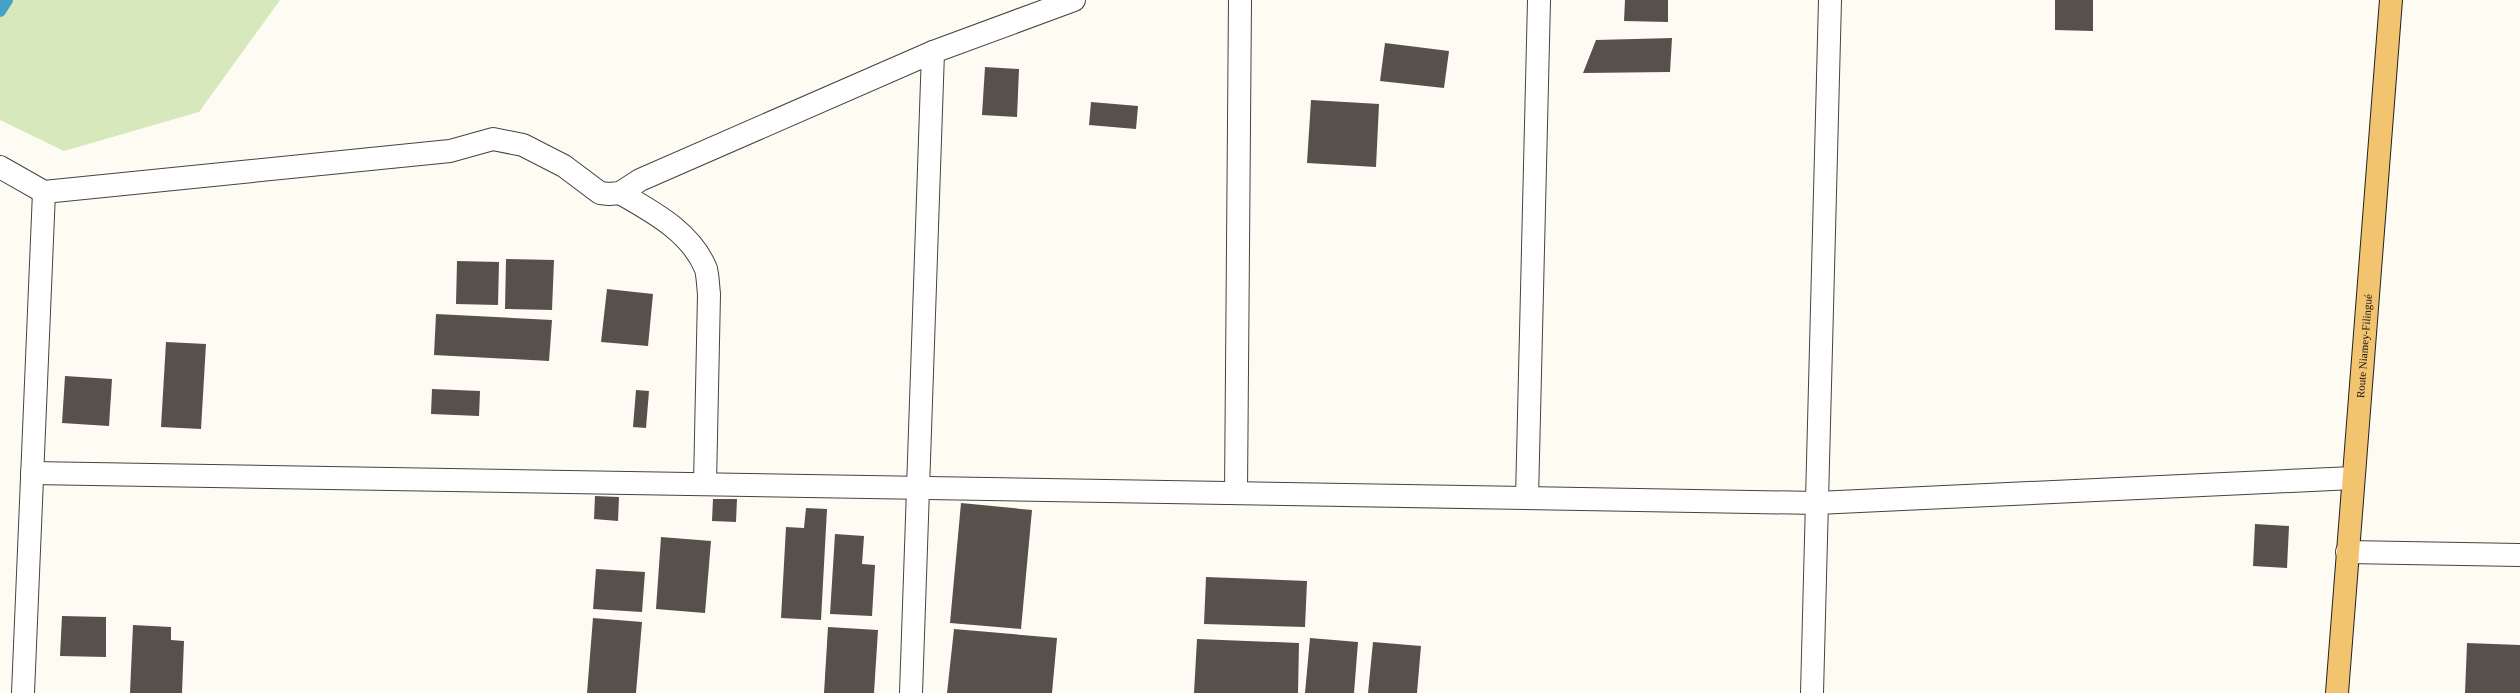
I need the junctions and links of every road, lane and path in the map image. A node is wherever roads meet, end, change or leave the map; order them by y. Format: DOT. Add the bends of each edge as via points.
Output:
graph roads {
  1 [pos="1074,0"];
  2 [pos="1240,0"];
  3 [pos="1539,0"];
  4 [pos="1830,0"];
  5 [pos="2391,0"];
  6 [pos="933,52"];
  7 [pos="0,168"];
  8 [pos="44,192"];
  9 [pos="620,192"];
  10 [pos="32,473"];
  11 [pos="2352,478"];
  12 [pos="705,484"];
  13 [pos="918,487"];
  14 [pos="1236,493"];
  15 [pos="1527,498"];
  16 [pos="1817,503"];
  17 [pos="2347,552"];
  18 [pos="2520,555"];
  19 [pos="23,693"];
  20 [pos="911,693"];
  21 [pos="1812,693"];
  22 [pos="2337,693"];
  1 -- 6 [label="street"];
  2 -- 14 [label="street"];
  3 -- 15 [label="street"];
  4 -- 16 [label="street"];
  5 -- 11 [label="main road, Route Niamey-Filingué"];
  6 -- 9 [label="street" via="640,180"];
  6 -- 13 [label="street"];
  7 -- 8 [label="street"];
  8 -- 9 [label="street" via="450,151 493,139 523,145 564,166 600,193"];
  8 -- 10 [label="street"];
  9 -- 12 [label="street" via="670,223 696,251 706,270 709,294"];
  10 -- 12 [label="street"];
  10 -- 19 [label="street"];
  11 -- 16 [label="street"];
  11 -- 17 [label="main road, Route Niamey-Filingué"];
  12 -- 13 [label="street"];
  13 -- 14 [label="street"];
  13 -- 20 [label="street"];
  14 -- 15 [label="street"];
  15 -- 16 [label="street"];
  16 -- 21 [label="street"];
  17 -- 18 [label="street"];
  17 -- 22 [label="main road, Route Niamey-Filingué"];
}
